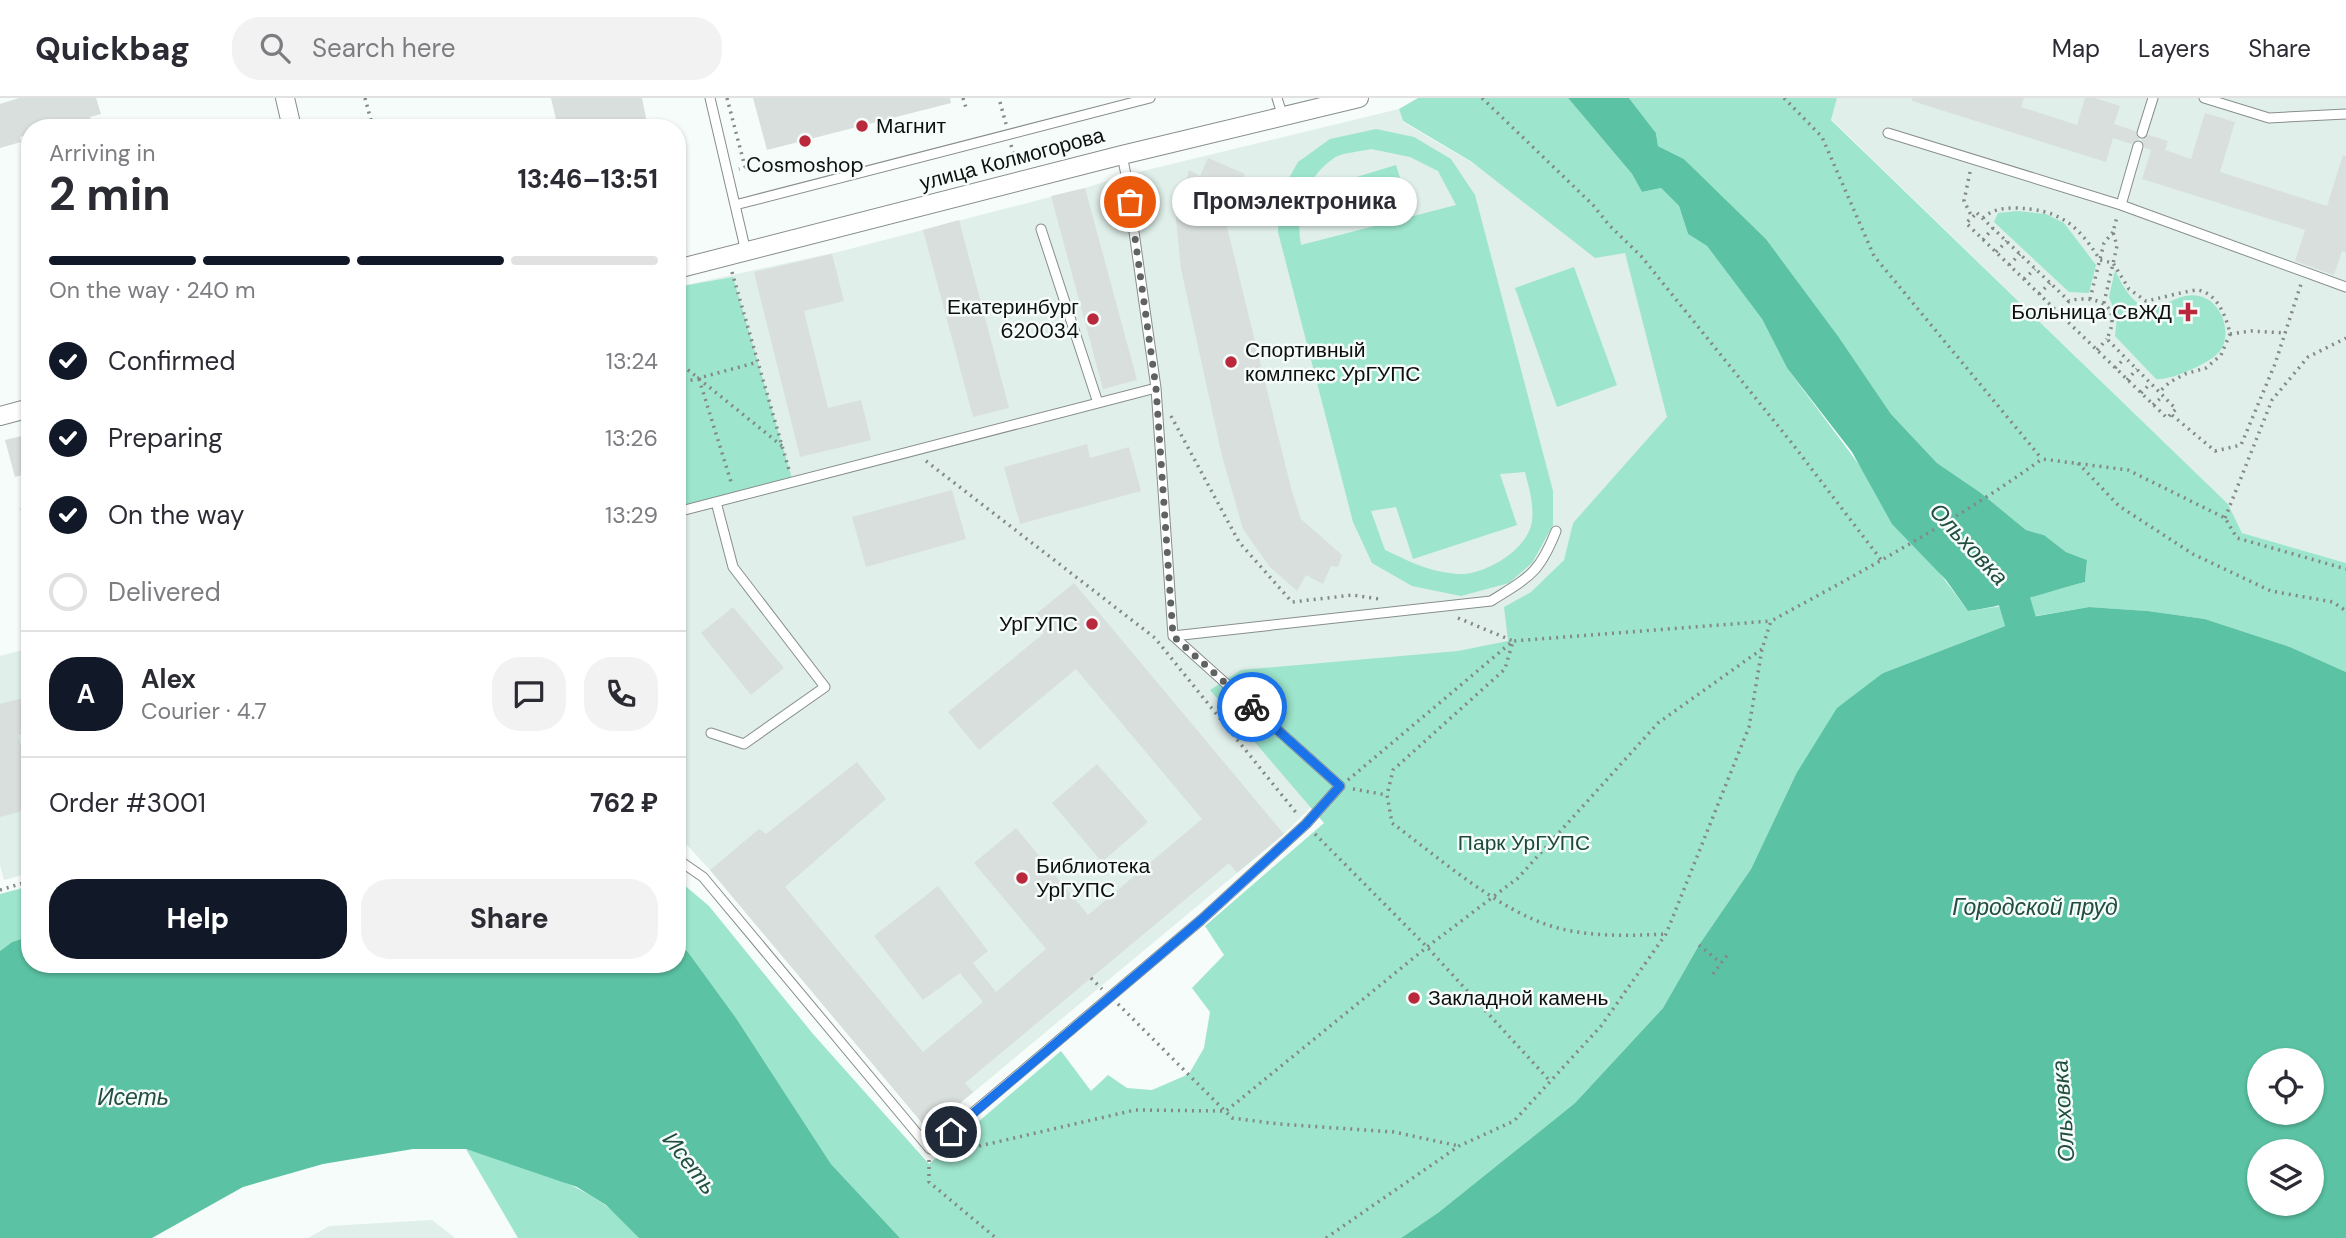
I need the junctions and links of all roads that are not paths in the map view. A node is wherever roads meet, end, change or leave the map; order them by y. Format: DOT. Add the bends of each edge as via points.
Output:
graph roads {
  1 [pos="285,98"];
  2 [pos="710,98"];
  3 [pos="1150,98"];
  4 [pos="1278,98"];
  5 [pos="1360,98"];
  6 [pos="2152,98"];
  7 [pos="2204,98"];
  8 [pos="2346,114"];
  9 [pos="1283,117"];
  10 [pos="290,119"];
  11 [pos="1888,133"];
  12 [pos="2142,133"];
  13 [pos="2138,146"];
  14 [pos="1122,155"];
  15 [pos="735,205"];
  16 [pos="2121,205"];
  17 [pos="1041,229"];
  18 [pos="746,252"];
  19 [pos="686,267"];
  20 [pos="2346,287"];
  21 [pos="1156,388"];
  22 [pos="1098,403"];
  23 [pos="21,410"];
  24 [pos="0,415"];
  25 [pos="716,502"];
  26 [pos="686,510"];
  27 [pos="1556,531"];
  28 [pos="1173,636"];
  29 [pos="711,733"];
  30 [pos="686,865"];
  1 -- 10 [label="street"];
  2 -- 15 [label="lane"];
  3 -- 15 [label="lane"];
  4 -- 9 [label="lane"];
  5 -- 9 [label="street, улица Колмогорова"];
  6 -- 12 [label="lane"];
  7 -- 8 [label="lane" via="2269,118"];
  9 -- 14 [label="street, улица Колмогорова"];
  11 -- 16 [label="lane"];
  13 -- 16 [label="lane"];
  14 -- 18 [label="street, улица Колмогорова"];
  14 -- 21 [label="lane"];
  15 -- 18 [label="lane"];
  16 -- 20 [label="lane"];
  17 -- 22 [label="lane"];
  18 -- 19 [label="street, улица Колмогорова"];
  21 -- 22 [label="lane"];
  21 -- 28 [label="lane"];
  22 -- 25 [label="lane"];
  23 -- 24 [label="street"];
  25 -- 26 [label="lane"];
  25 -- 29 [label="lane" via="733,567 825,687 744,744"];
  27 -- 28 [label="lane" via="1531,576 1491,601"];
  28 -- 30 [label="lane" via="1340,786 1306,824 1201,920 930,1149 703,877"];
}
